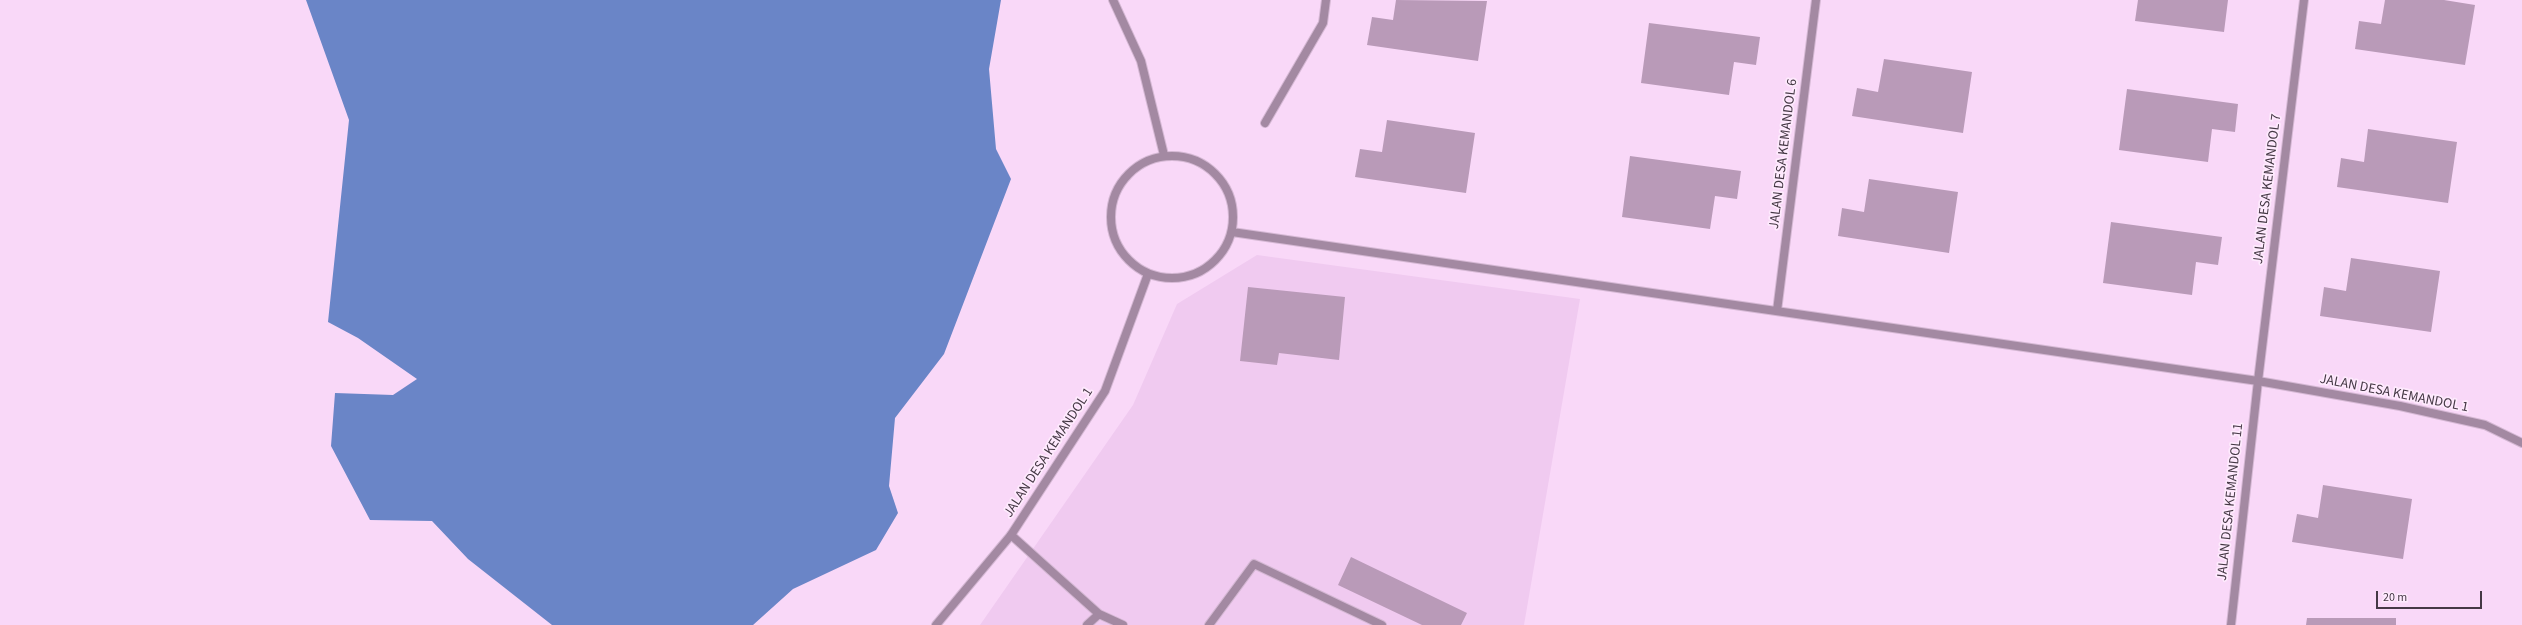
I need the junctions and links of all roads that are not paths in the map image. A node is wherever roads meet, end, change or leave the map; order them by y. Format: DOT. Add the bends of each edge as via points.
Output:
graph roads {
  1 [pos="1113,0"];
  2 [pos="1326,0"];
  3 [pos="1816,0"];
  4 [pos="2304,0"];
  5 [pos="1265,123"];
  6 [pos="1164,155"];
  7 [pos="1232,232"];
  8 [pos="1148,274"];
  9 [pos="1777,311"];
  10 [pos="2258,381"];
  11 [pos="2522,443"];
  12 [pos="1011,535"];
  13 [pos="1099,614"];
  14 [pos="936,625"];
  15 [pos="1087,625"];
  16 [pos="1123,625"];
  17 [pos="1208,625"];
  18 [pos="1382,625"];
  19 [pos="2231,625"];
  1 -- 6 [label="street" via="1141,61"];
  2 -- 5 [label="street" via="1323,23"];
  3 -- 9 [label="street, JALAN DESA KEMANDOL 6"];
  4 -- 10 [label="street, JALAN DESA KEMANDOL 7"];
  6 -- 7 [label="street" via="1184,155 1203,163 1218,176 1229,192 1233,212"];
  6 -- 8 [label="street" via="1144,161 1128,173 1116,189 1111,209 1111,229 1119,248 1131,263"];
  7 -- 8 [label="street" via="1223,251 1214,262 1190,276 1168,278"];
  7 -- 9 [label="street, JALAN DESA KEMANDOL 1"];
  8 -- 12 [label="street, JALAN DESA KEMANDOL 1" via="1105,391"];
  9 -- 10 [label="street, JALAN DESA KEMANDOL 1"];
  10 -- 11 [label="street, JALAN DESA KEMANDOL 1" via="2400,406 2485,425"];
  10 -- 19 [label="street, JALAN DESA KEMANDOL 11"];
  12 -- 13 [label="street"];
  12 -- 14 [label="street, JALAN DESA KEMANDOL 1"];
  13 -- 15 [label="street"];
  13 -- 16 [label="street"];
  17 -- 18 [label="street" via="1254,564"];
}
